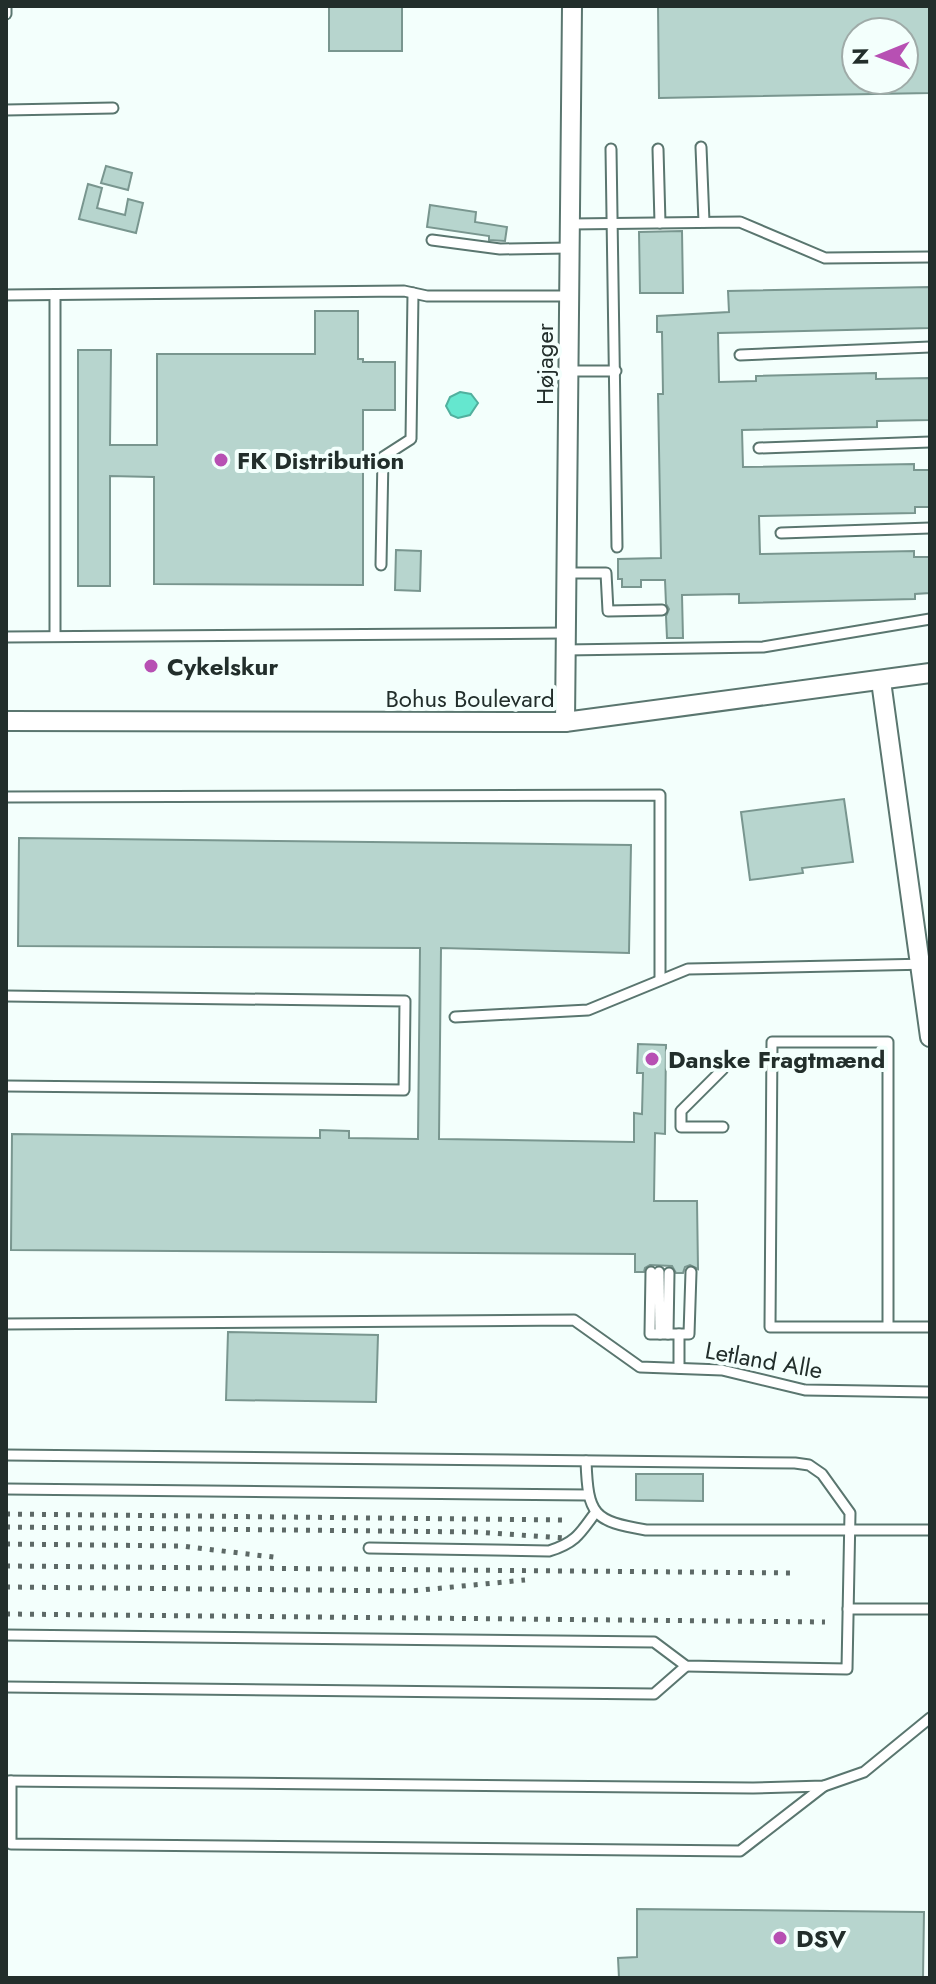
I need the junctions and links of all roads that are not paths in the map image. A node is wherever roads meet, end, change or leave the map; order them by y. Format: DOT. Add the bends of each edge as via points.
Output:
graph roads {
  1 [pos="6,6"];
  2 [pos="572,6"];
  3 [pos="6,14"];
  4 [pos="113,108"];
  5 [pos="6,110"];
  6 [pos="701,147"];
  7 [pos="611,149"];
  8 [pos="658,149"];
  9 [pos="704,222"];
  10 [pos="660,223"];
  11 [pos="570,224"];
  12 [pos="613,224"];
  13 [pos="432,240"];
  14 [pos="569,248"];
  15 [pos="930,257"];
  16 [pos="413,293"];
  17 [pos="6,295"];
  18 [pos="55,295"];
  19 [pos="569,296"];
  20 [pos="930,347"];
  21 [pos="740,355"];
  22 [pos="568,371"];
  23 [pos="616,371"];
  24 [pos="930,442"];
  25 [pos="759,448"];
  26 [pos="930,528"];
  27 [pos="781,533"];
  28 [pos="617,547"];
  29 [pos="381,565"];
  30 [pos="566,573"];
  31 [pos="662,610"];
  32 [pos="930,619"];
  33 [pos="55,636"];
  34 [pos="6,637"];
  35 [pos="565,642"];
  36 [pos="930,673"];
  37 [pos="881,681"];
  38 [pos="6,721"];
  39 [pos="565,722"];
  40 [pos="6,797"];
  41 [pos="925,965"];
  42 [pos="660,980"];
  43 [pos="6,996"];
  44 [pos="455,1017"];
  45 [pos="930,1037"];
  46 [pos="723,1069"];
  47 [pos="6,1086"];
  48 [pos="723,1127"];
  49 [pos="691,1272"];
  50 [pos="6,1324"];
  51 [pos="888,1327"];
  52 [pos="930,1327"];
  53 [pos="669,1334"];
  54 [pos="679,1368"];
  55 [pos="930,1392"];
  56 [pos="6,1455"];
  57 [pos="586,1461"];
  58 [pos="6,1489"];
  59 [pos="587,1495"];
  60 [pos="595,1513"];
  61 [pos="930,1530"];
  62 [pos="850,1531"];
  63 [pos="369,1548"];
  64 [pos="848,1609"];
  65 [pos="930,1609"];
  66 [pos="6,1635"];
  67 [pos="686,1666"];
  68 [pos="6,1687"];
  69 [pos="930,1718"];
  70 [pos="9,1781"];
  71 [pos="824,1786"];
  1 -- 3 [label="lane"];
  2 -- 11 [label="street, Højager"];
  4 -- 5 [label="lane"];
  6 -- 9 [label="lane"];
  7 -- 12 [label="lane"];
  8 -- 10 [label="lane"];
  9 -- 10 [label="lane"];
  9 -- 15 [label="lane" via="740,222 825,258"];
  10 -- 12 [label="lane"];
  11 -- 12 [label="lane"];
  11 -- 14 [label="street, Højager"];
  12 -- 23 [label="lane"];
  13 -- 14 [label="lane" via="500,249"];
  14 -- 19 [label="street, Højager"];
  16 -- 18 [label="lane"];
  16 -- 19 [label="lane"];
  16 -- 29 [label="lane" via="411,439 383,457"];
  17 -- 18 [label="lane"];
  18 -- 33 [label="lane"];
  19 -- 22 [label="street, Højager"];
  20 -- 21 [label="lane"];
  22 -- 23 [label="lane"];
  22 -- 30 [label="street, Højager"];
  23 -- 28 [label="lane"];
  24 -- 25 [label="lane"];
  26 -- 27 [label="lane"];
  30 -- 31 [label="lane" via="606,573 608,611"];
  30 -- 35 [label="street, Højager"];
  32 -- 35 [label="lane" via="763,647"];
  33 -- 34 [label="lane"];
  33 -- 35 [label="lane"];
  35 -- 39 [label="street, Højager"];
  36 -- 37 [label="street, Bohus Boulevard"];
  37 -- 39 [label="street, Bohus Boulevard"];
  37 -- 41 [label="street"];
  38 -- 39 [label="street, Bohus Boulevard"];
  40 -- 42 [label="lane" via="660,795"];
  41 -- 42 [label="lane" via="688,969"];
  41 -- 45 [label="street"];
  42 -- 44 [label="lane" via="588,1010"];
  43 -- 47 [label="lane" via="405,1001 404,1090"];
  46 -- 48 [label="lane" via="681,1111 681,1127"];
  49 -- 53 [label="lane" via="689,1334"];
  50 -- 54 [label="lane, Letland Alle" via="574,1320 640,1367"];
  51 -- 51 [label="lane" via="770,1327 772,1042 888,1042"];
  51 -- 52 [label="lane"];
  53 -- 53 [label="lane" via="660,1272 650,1334"];
  53 -- 54 [label="lane"];
  54 -- 55 [label="lane, Letland Alle" via="722,1370 805,1390"];
  56 -- 57 [label="lane"];
  57 -- 59 [label="lane"];
  57 -- 62 [label="lane" via="809,1465 822,1474 850,1513"];
  58 -- 59 [label="lane"];
  59 -- 60 [label="lane"];
  60 -- 62 [label="lane" via="615,1525 646,1530"];
  60 -- 63 [label="lane" via="568,1545 549,1551"];
  61 -- 62 [label="lane"];
  62 -- 64 [label="lane"];
  64 -- 65 [label="lane"];
  64 -- 67 [label="lane" via="847,1669"];
  66 -- 67 [label="lane" via="654,1642"];
  67 -- 68 [label="lane" via="654,1694"];
  69 -- 71 [label="lane" via="864,1772"];
  70 -- 71 [label="lane"];
  70 -- 71 [label="lane" via="11,1844 724,1851 740,1851"];
}
